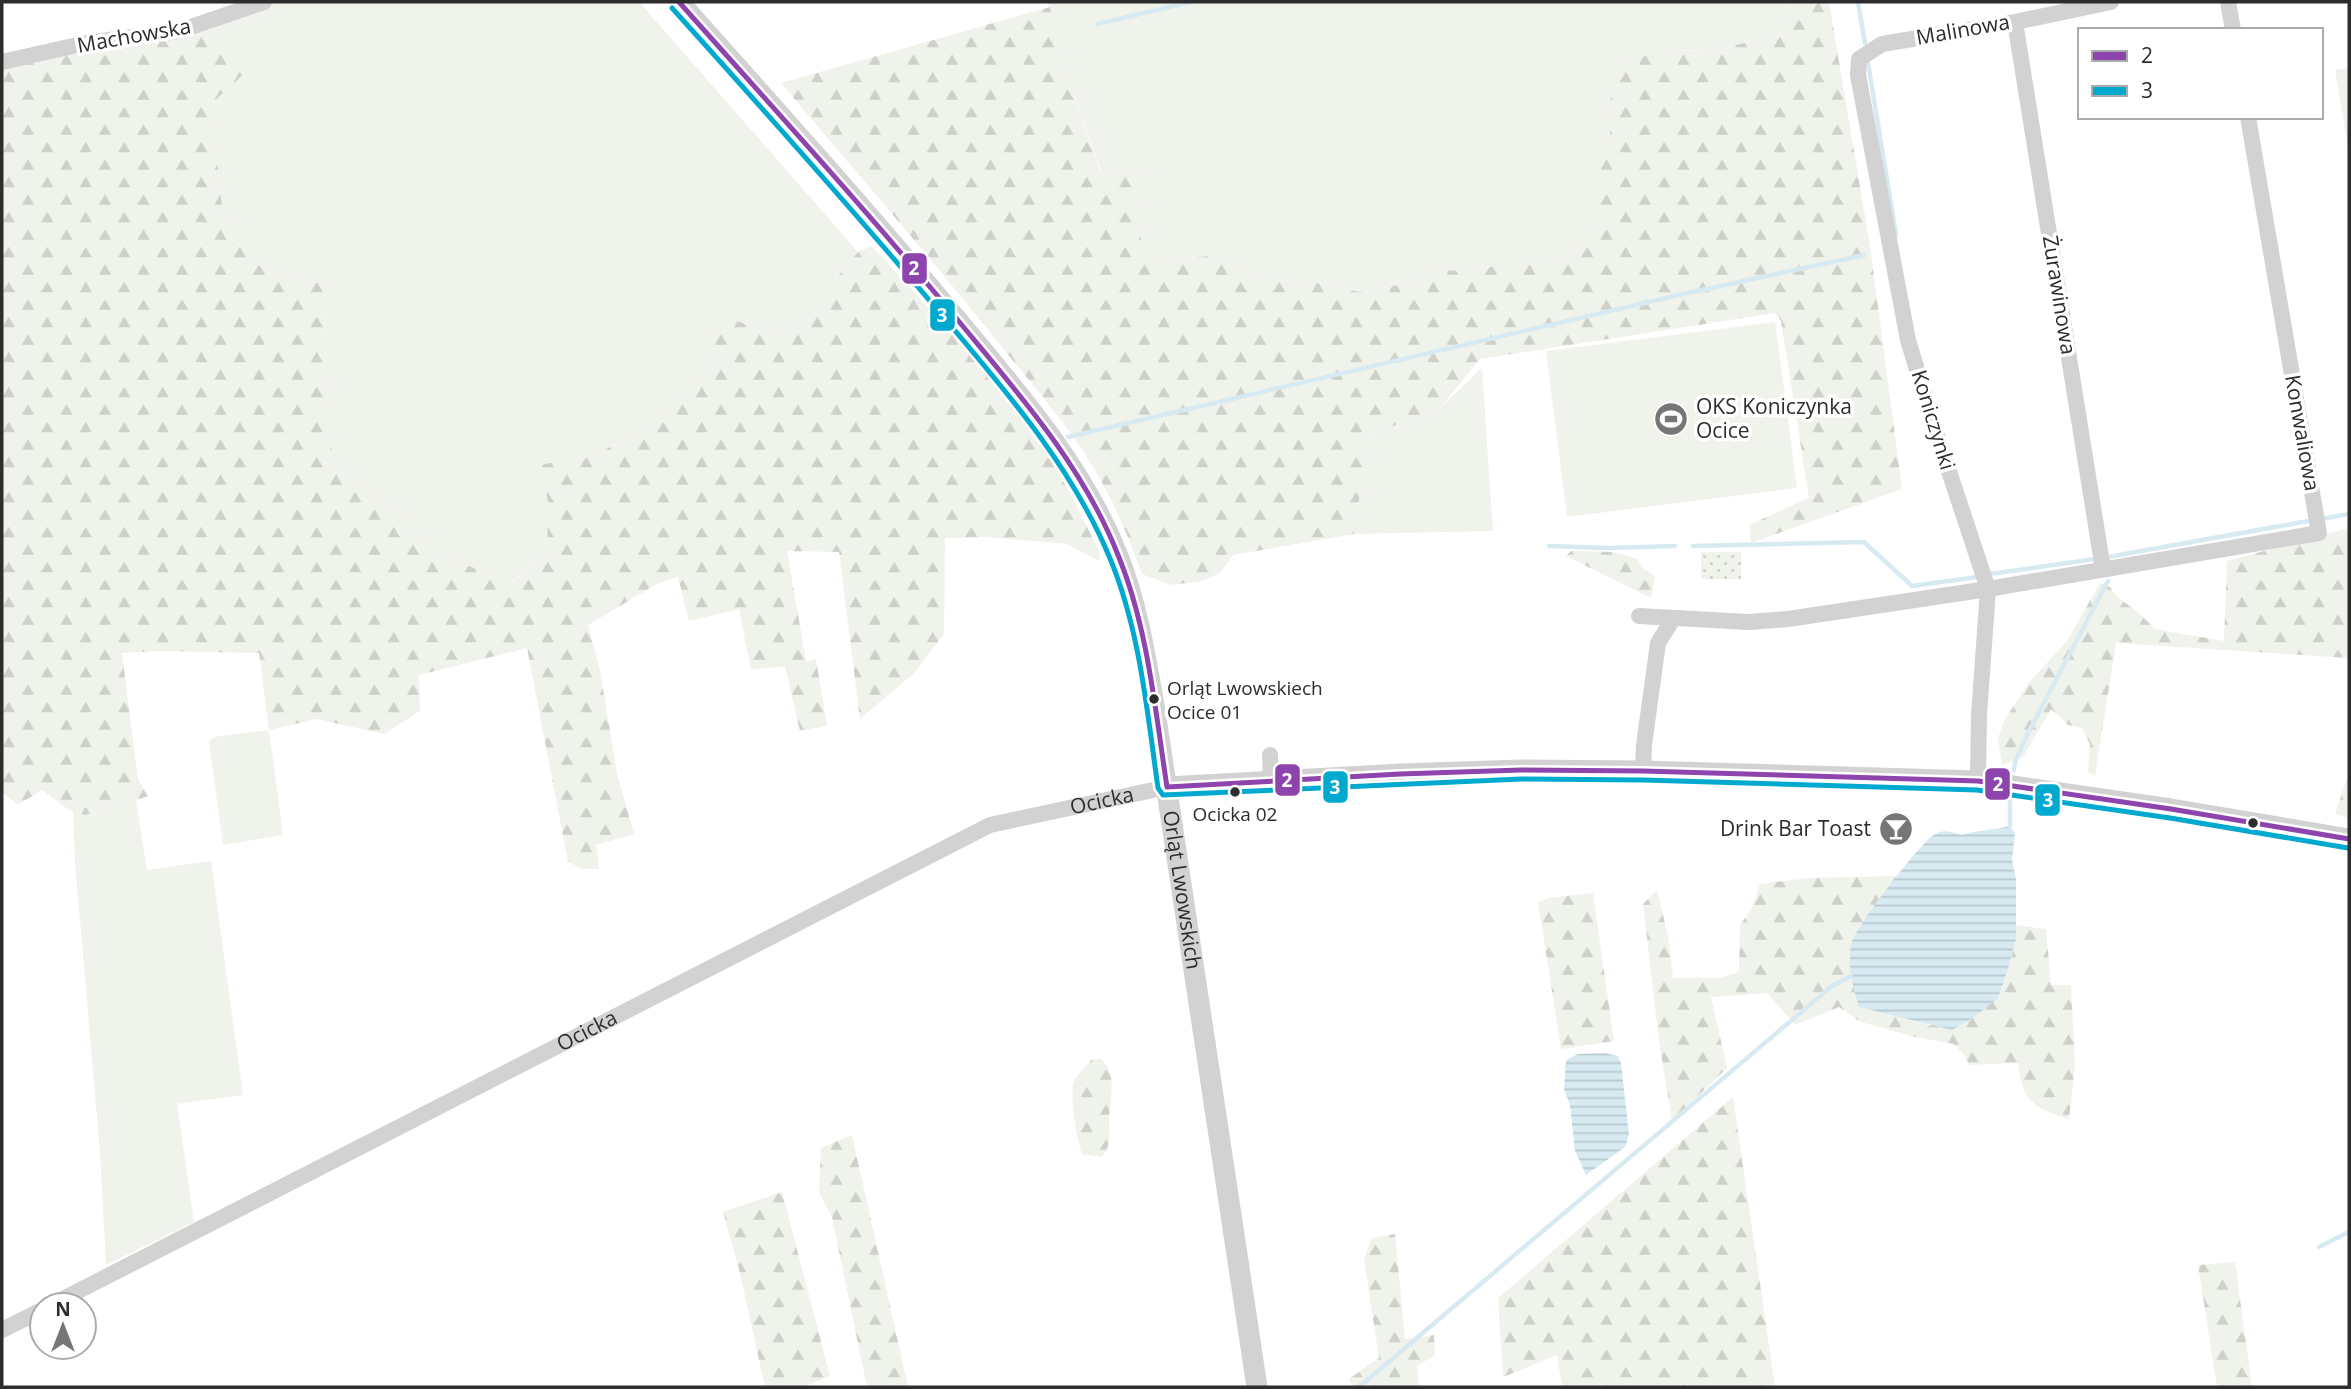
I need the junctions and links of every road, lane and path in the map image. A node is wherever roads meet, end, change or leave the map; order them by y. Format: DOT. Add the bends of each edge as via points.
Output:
graph roads {
  1 [pos="264,2"];
  2 [pos="679,2"];
  3 [pos="2111,2"];
  4 [pos="2228,2"];
  5 [pos="2015,22"];
  6 [pos="2233,28"];
  7 [pos="1859,59"];
  8 [pos="2,62"];
  9 [pos="2248,119"];
  10 [pos="2103,569"];
  11 [pos="1988,589"];
  12 [pos="1639,616"];
  13 [pos="1672,619"];
  14 [pos="1270,755"];
  15 [pos="1643,771"];
  16 [pos="1271,780"];
  17 [pos="1978,781"];
  18 [pos="1167,787"];
  19 [pos="2349,839"];
  20 [pos="78,1291"];
  21 [pos="28,1317"];
  22 [pos="2,1330"];
  23 [pos="1257,1387"];
  1 -- 8 [label="street, Machowska" via="179,31 86,43"];
  2 -- 18 [label="street, Orląt Lwowskich" via="930,288 1018,395 1079,480 1118,555 1137,615"];
  3 -- 5 [label="street, Malinowa"];
  4 -- 6 [label="street"];
  5 -- 7 [label="street, Malinowa" via="1882,44"];
  5 -- 10 [label="street, Żurawinowa"];
  7 -- 11 [label="street, Koniczynki" via="1858,75 1908,340"];
  9 -- 10 [label="street, Konwaliowa" via="2319,533"];
  10 -- 11 [label="street"];
  11 -- 13 [label="street" via="1788,620"];
  11 -- 17 [label="street, Koniczynki"];
  12 -- 13 [label="street"];
  13 -- 15 [label="street" via="1658,643"];
  14 -- 16 [label="street"];
  15 -- 16 [label="street, Ocicka" via="1521,770"];
  15 -- 17 [label="street, Ocicka"];
  16 -- 18 [label="street, Ocicka"];
  17 -- 19 [label="street, Ocicka"];
  18 -- 20 [label="street, Ocicka" via="990,825"];
  18 -- 23 [label="street, Orląt Lwowskich"];
  21 -- 22 [label="street"];
}
